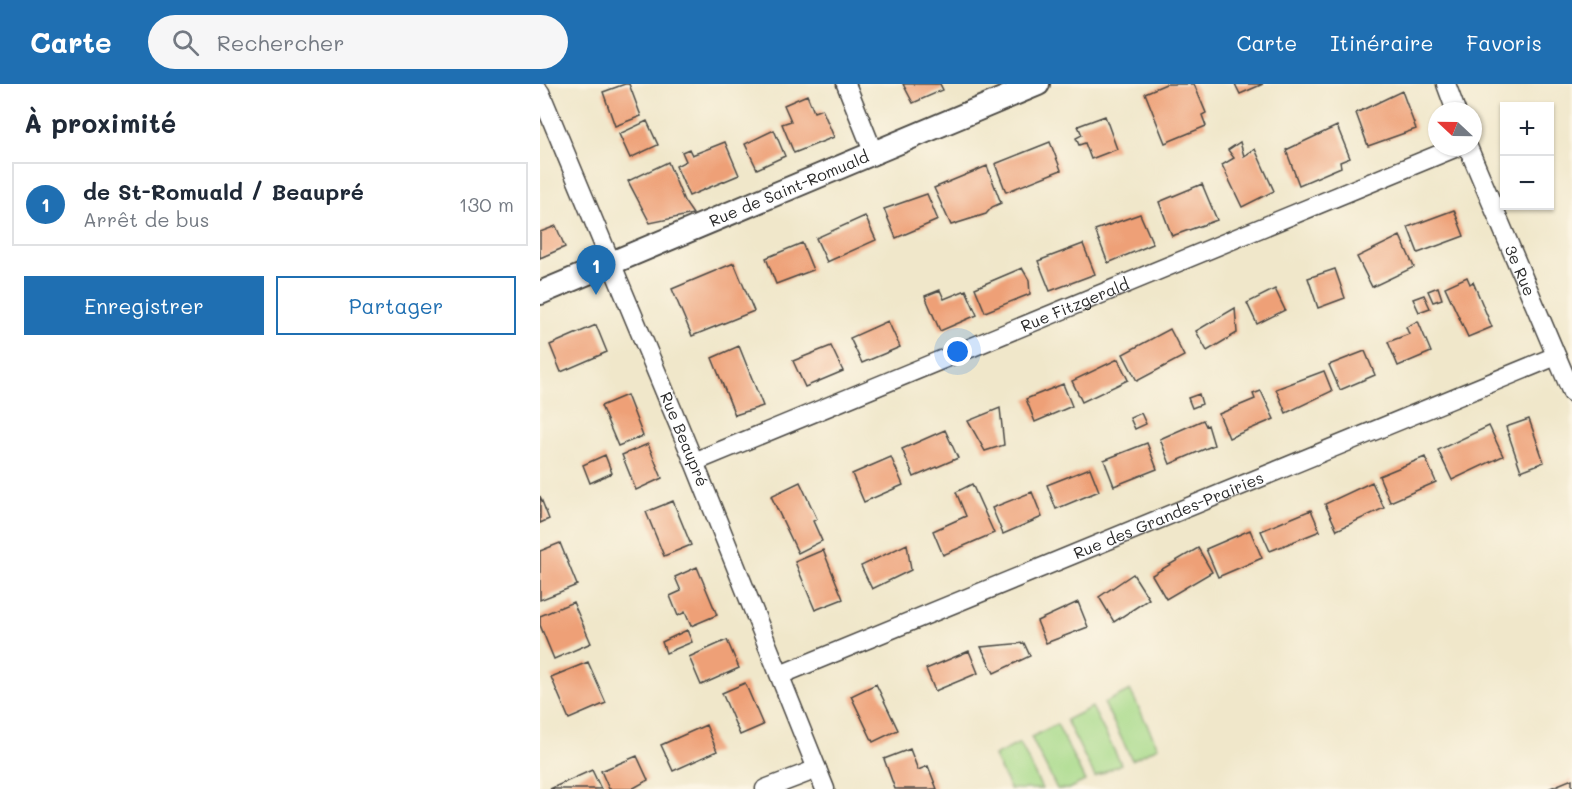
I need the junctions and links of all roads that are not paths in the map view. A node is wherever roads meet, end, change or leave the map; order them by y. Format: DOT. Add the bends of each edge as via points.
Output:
graph roads {
  1 [pos="846,84"];
  2 [pos="1038,84"];
  3 [pos="1446,84"];
  4 [pos="540,92"];
  5 [pos="1453,102"];
  6 [pos="874,154"];
  7 [pos="1435,156"];
  8 [pos="1472,156"];
  9 [pos="611,264"];
  10 [pos="540,293"];
  11 [pos="1556,356"];
  12 [pos="1572,393"];
  13 [pos="694,462"];
  14 [pos="780,675"];
  15 [pos="817,769"];
  16 [pos="765,789"];
  17 [pos="825,789"];
  1 -- 6 [label="street"];
  2 -- 6 [label="street, Rue de Saint-Romuald"];
  3 -- 5 [label="street"];
  4 -- 9 [label="street, Rue Beaupré"];
  6 -- 9 [label="street, Rue de Saint-Romuald"];
  7 -- 13 [label="street, Rue Fitzgerald"];
  8 -- 11 [label="street, 3e Rue"];
  9 -- 10 [label="street, Rue de Saint-Romuald"];
  9 -- 13 [label="street, Rue Beaupré"];
  11 -- 12 [label="street, 3e Rue"];
  11 -- 14 [label="street, Rue des Grandes-Prairies"];
  13 -- 14 [label="street, Rue Beaupré"];
  14 -- 15 [label="street, Rue Beaupré"];
  15 -- 16 [label="street"];
  15 -- 17 [label="street, Rue Beaupré"];
}
